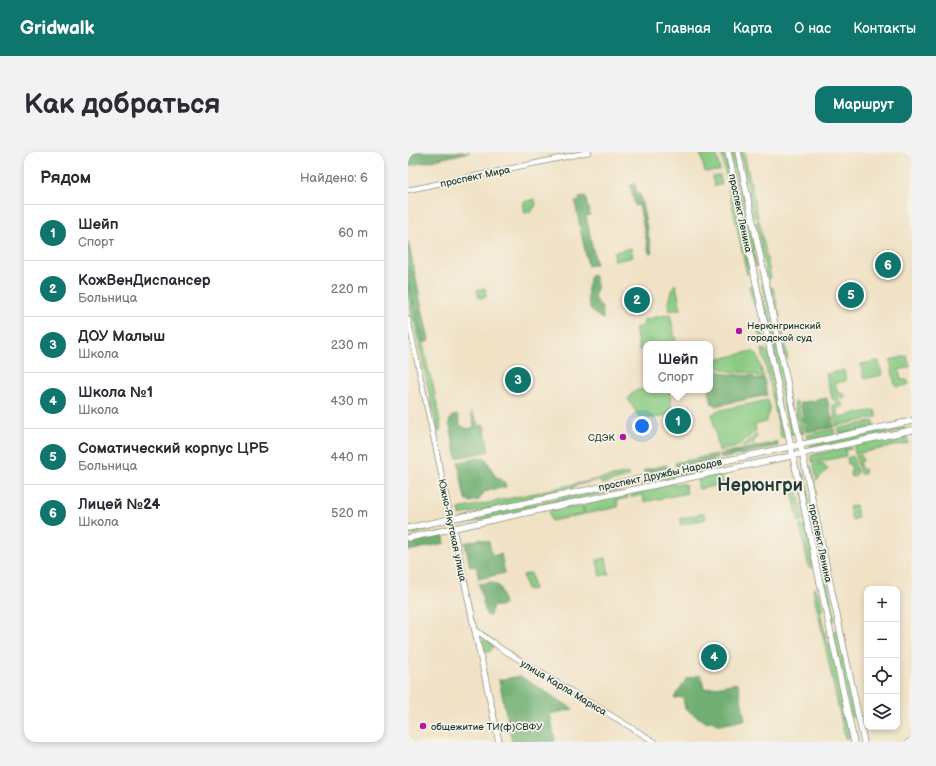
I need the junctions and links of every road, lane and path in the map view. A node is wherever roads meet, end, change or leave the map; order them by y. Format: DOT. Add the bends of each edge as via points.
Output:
graph roads {
  1 [pos="589,152"];
  2 [pos="728,152"];
  3 [pos="738,152"];
  4 [pos="408,190"];
  5 [pos="764,273"];
  6 [pos="754,275"];
  7 [pos="408,318"];
  8 [pos="912,421"];
  9 [pos="912,430"];
  10 [pos="800,444"];
  11 [pos="790,446"];
  12 [pos="802,454"];
  13 [pos="792,456"];
  14 [pos="451,519"];
  15 [pos="408,528"];
  16 [pos="453,528"];
  17 [pos="408,538"];
  18 [pos="474,629"];
  19 [pos="912,741"];
  20 [pos="498,742"];
  21 [pos="656,742"];
  22 [pos="854,742"];
  23 [pos="864,742"];
  24 [pos="908,742"];
  1 -- 4 [label="street, проспект Мира"];
  2 -- 6 [label="street, проспект Ленина"];
  3 -- 5 [label="street, проспект Ленина"];
  5 -- 6 [label="street"];
  5 -- 10 [label="street, проспект Ленина"];
  6 -- 11 [label="street, проспект Ленина"];
  7 -- 14 [label="street, Южно-Якутская улица"];
  8 -- 10 [label="street, проспект Дружбы Народов"];
  9 -- 12 [label="street, проспект Дружбы Народов"];
  10 -- 11 [label="street, проспект Дружбы Народов"];
  10 -- 12 [label="street, проспект Ленина"];
  11 -- 13 [label="street, проспект Ленина"];
  11 -- 14 [label="street, проспект Дружбы Народов"];
  12 -- 13 [label="street, проспект Дружбы Народов"];
  12 -- 23 [label="street, проспект Ленина"];
  13 -- 16 [label="street, проспект Дружбы Народов"];
  13 -- 22 [label="street, проспект Ленина"];
  14 -- 15 [label="street, проспект Дружбы Народов"];
  14 -- 16 [label="street, Южно-Якутская улица"];
  16 -- 17 [label="street, проспект Дружбы Народов"];
  16 -- 18 [label="street, Южно-Якутская улица"];
  18 -- 20 [label="street, Южно-Якутская улица"];
  18 -- 21 [label="street, улица Карла Маркса" via="500,648"];
  19 -- 24 [label="street"];
}
